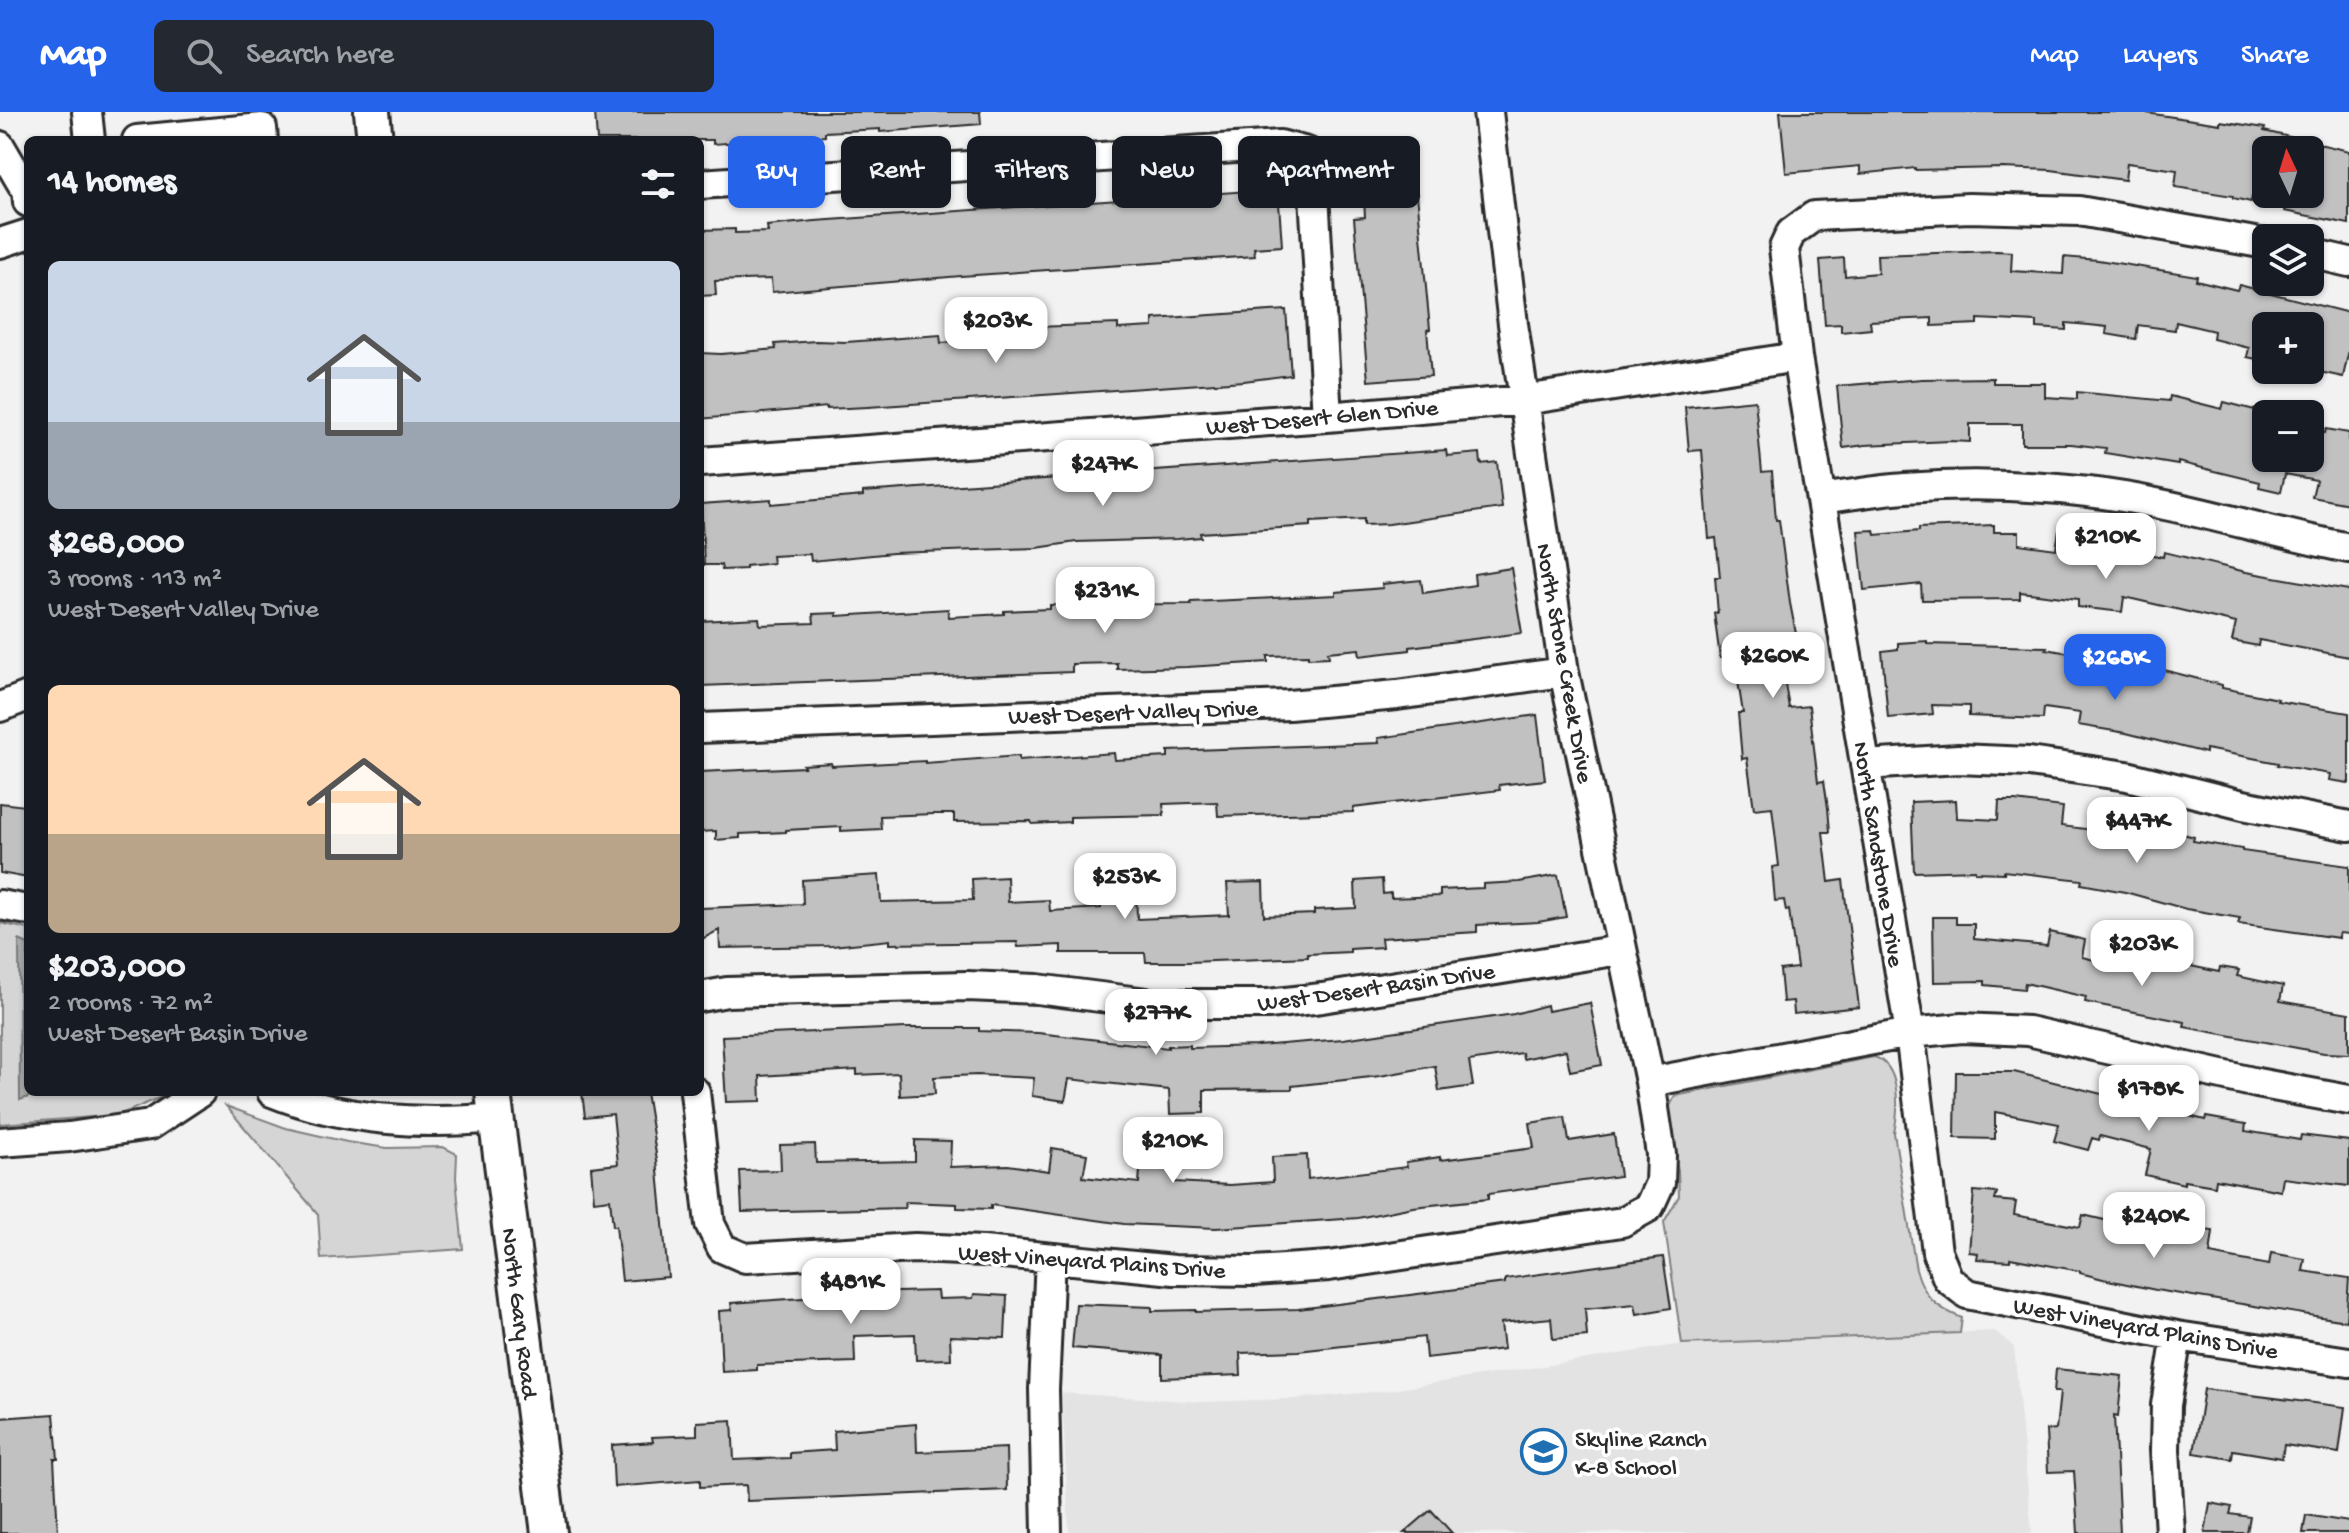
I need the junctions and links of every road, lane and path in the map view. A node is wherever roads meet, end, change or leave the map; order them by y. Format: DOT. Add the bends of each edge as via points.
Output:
graph roads {
  1 [pos="87,112"];
  2 [pos="372,112"];
  3 [pos="1488,112"];
  4 [pos="90,136"];
  5 [pos="180,136"];
  6 [pos="263,136"];
  7 [pos="375,136"];
  8 [pos="0,146"];
  9 [pos="704,184"];
  10 [pos="24,187"];
  11 [pos="24,235"];
  12 [pos="2252,242"];
  13 [pos="0,243"];
  14 [pos="2324,256"];
  15 [pos="2349,262"];
  16 [pos="1797,357"];
  17 [pos="1525,400"];
  18 [pos="1327,417"];
  19 [pos="704,462"];
  20 [pos="1821,499"];
  21 [pos="2349,548"];
  22 [pos="1564,672"];
  23 [pos="24,698"];
  24 [pos="0,707"];
  25 [pos="704,728"];
  26 [pos="1865,765"];
  27 [pos="2349,826"];
  28 [pos="0,905"];
  29 [pos="24,909"];
  30 [pos="1620,950"];
  31 [pos="704,996"];
  32 [pos="1910,1033"];
  33 [pos="1650,1082"];
  34 [pos="194,1096"];
  35 [pos="282,1096"];
  36 [pos="695,1096"];
  37 [pos="2349,1100"];
  38 [pos="495,1105"];
  39 [pos="0,1142"];
  40 [pos="1649,1207"];
  41 [pos="1050,1258"];
  42 [pos="1948,1279"];
  43 [pos="2177,1336"];
  44 [pos="2349,1362"];
  45 [pos="549,1533"];
  46 [pos="1032,1533"];
  47 [pos="1047,1533"];
  48 [pos="2170,1533"];
  1 -- 4 [label="street"];
  2 -- 7 [label="main road"];
  3 -- 17 [label="street, North Stone Creek Drive"];
  5 -- 6 [label="street" via="262,128"];
  8 -- 10 [label="street"];
  9 -- 18 [label="street" via="1280,145 1307,152 1313,177"];
  11 -- 13 [label="street"];
  12 -- 16 [label="street, North Sandstone Drive" via="2079,211 1969,208 1814,216 1787,239 1783,258"];
  14 -- 15 [label="street"];
  16 -- 17 [label="street, West Desert Glen Drive"];
  16 -- 20 [label="street, North Sandstone Drive"];
  17 -- 18 [label="street, West Desert Glen Drive"];
  17 -- 22 [label="street, North Stone Creek Drive"];
  18 -- 19 [label="street, West Desert Glen Drive"];
  20 -- 21 [label="street" via="1905,488 2088,492"];
  20 -- 26 [label="street, North Sandstone Drive"];
  22 -- 25 [label="street, West Desert Valley Drive" via="1289,705"];
  22 -- 30 [label="street, North Stone Creek Drive"];
  23 -- 24 [label="street"];
  26 -- 27 [label="street" via="1958,759 2029,762 2127,776"];
  26 -- 32 [label="street, North Sandstone Drive"];
  28 -- 29 [label="street"];
  30 -- 31 [label="street, West Desert Basin Drive" via="1268,1004 1155,1004 967,986"];
  30 -- 33 [label="street, North Stone Creek Drive"];
  32 -- 33 [label="street"];
  32 -- 37 [label="street" via="1962,1028 2028,1031"];
  32 -- 42 [label="street, North Sandstone Drive" via="1937,1252"];
  33 -- 40 [label="street, North Stone Creek Drive" via="1661,1154 1660,1183"];
  34 -- 39 [label="street" via="150,1125"];
  35 -- 38 [label="street" via="381,1119 462,1121"];
  36 -- 41 [label="street, West Vineyard Plains Drive" via="710,1224 722,1248 745,1258 915,1248"];
  38 -- 45 [label="main road, North Gary Road"];
  40 -- 41 [label="street, West Vineyard Plains Drive" via="1622,1222 1329,1266 1174,1270"];
  41 -- 47 [label="street" via="1044,1389"];
  42 -- 43 [label="street, West Vineyard Plains Drive" via="1967,1294"];
  43 -- 44 [label="street, West Vineyard Plains Drive"];
  43 -- 48 [label="street" via="2166,1405"];
  46 -- 47 [label="street"];
}
